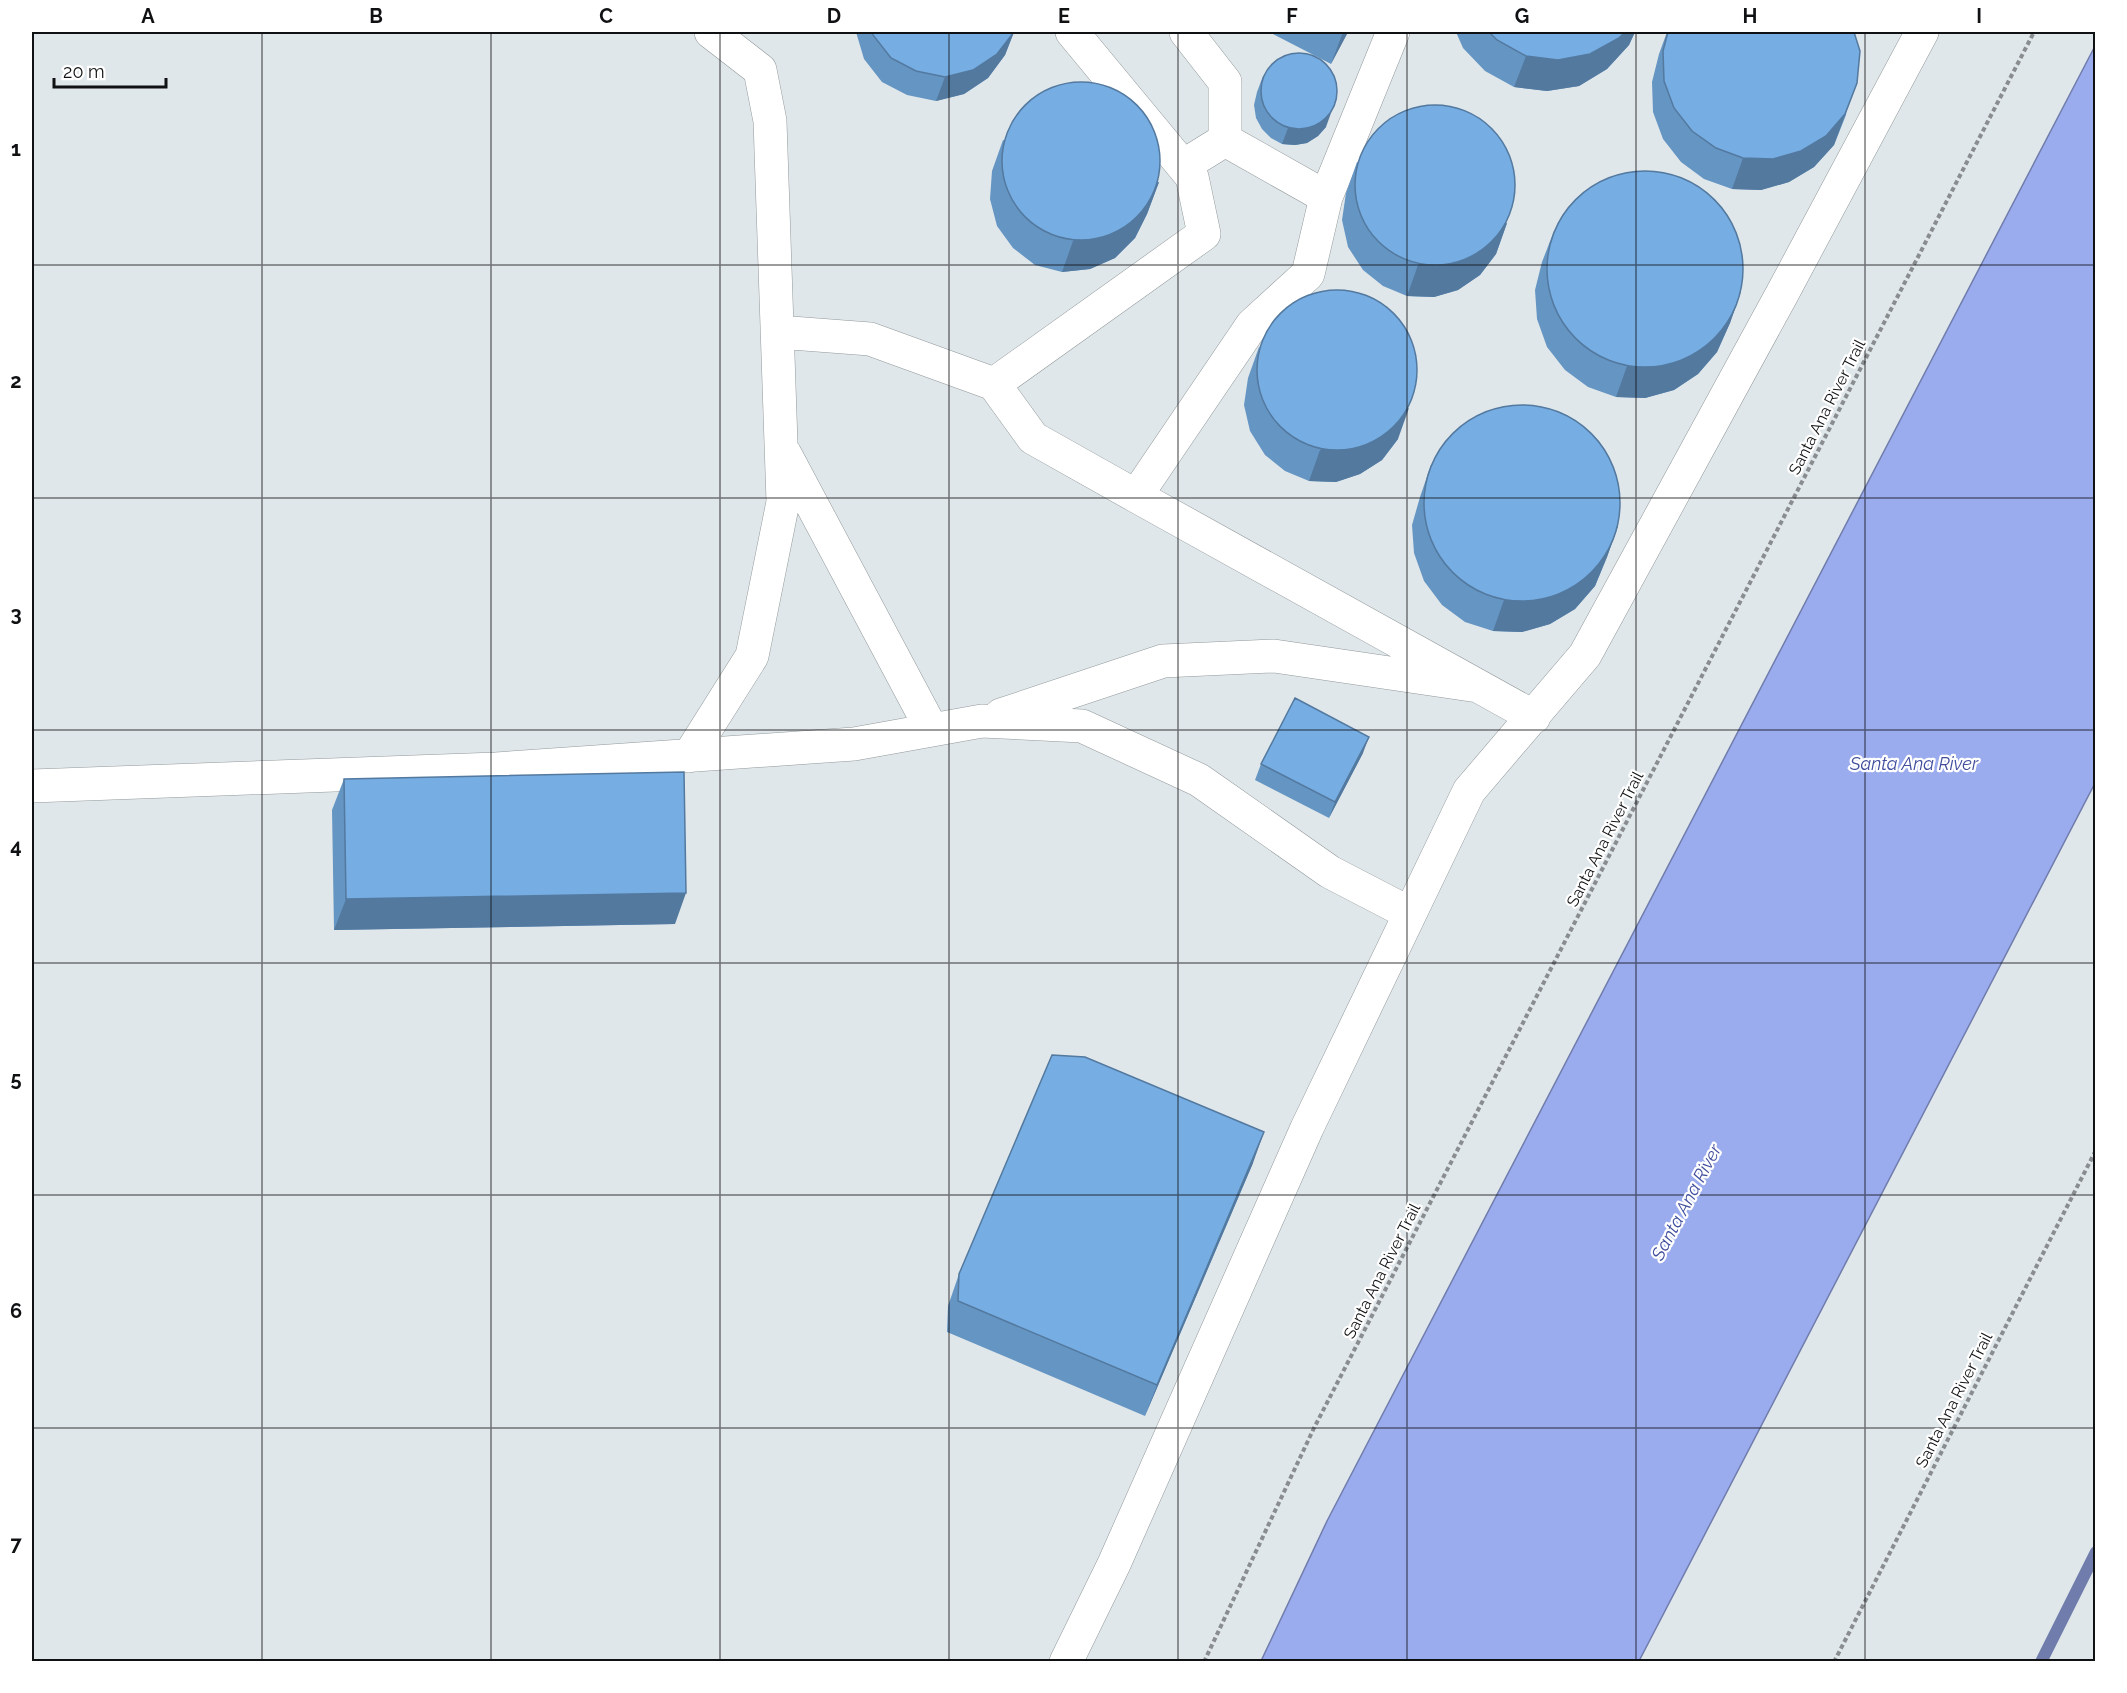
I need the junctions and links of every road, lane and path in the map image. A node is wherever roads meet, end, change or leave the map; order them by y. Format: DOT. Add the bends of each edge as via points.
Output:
graph roads {
  1 [pos="1072,32"];
  2 [pos="1186,32"];
  3 [pos="1394,32"];
  4 [pos="1922,32"];
  5 [pos="2034,32"];
  6 [pos="719,34"];
  7 [pos="1225,140"];
  8 [pos="1183,165"];
  9 [pos="1326,197"];
  10 [pos="778,332"];
  11 [pos="994,384"];
  12 [pos="781,448"];
  13 [pos="1136,496"];
  14 [pos="1478,686"];
  15 [pos="1534,717"];
  16 [pos="982,721"];
  17 [pos="932,730"];
  18 [pos="689,756"];
  19 [pos="32,786"];
  20 [pos="1409,913"];
  21 [pos="2096,1150"];
  22 [pos="1066,1662"];
  23 [pos="1204,1662"];
  24 [pos="1834,1662"];
  1 -- 8 [label="lane"];
  2 -- 7 [label="lane" via="1225,82"];
  3 -- 9 [label="lane"];
  4 -- 15 [label="lane" via="1585,655"];
  5 -- 23 [label="path, Santa Ana River Trail" via="1314,1428"];
  6 -- 10 [label="lane" via="760,70 771,121"];
  7 -- 8 [label="lane"];
  7 -- 9 [label="lane"];
  8 -- 11 [label="lane" via="1192,177 1204,234"];
  9 -- 13 [label="lane" via="1308,274 1252,325"];
  10 -- 11 [label="lane" via="870,339"];
  10 -- 12 [label="lane"];
  11 -- 13 [label="lane" via="1033,438"];
  12 -- 17 [label="lane"];
  12 -- 18 [label="lane" via="783,502 752,656"];
  13 -- 14 [label="lane"];
  14 -- 15 [label="lane"];
  14 -- 16 [label="lane" via="1274,656 1163,661"];
  15 -- 20 [label="lane" via="1469,792"];
  16 -- 17 [label="lane"];
  16 -- 20 [label="lane" via="1082,726 1199,780 1330,872"];
  17 -- 18 [label="lane" via="854,744"];
  18 -- 19 [label="lane" via="496,769"];
  20 -- 22 [label="lane" via="1307,1128 1124,1543"];
  21 -- 24 [label="path, Santa Ana River Trail"];
}
